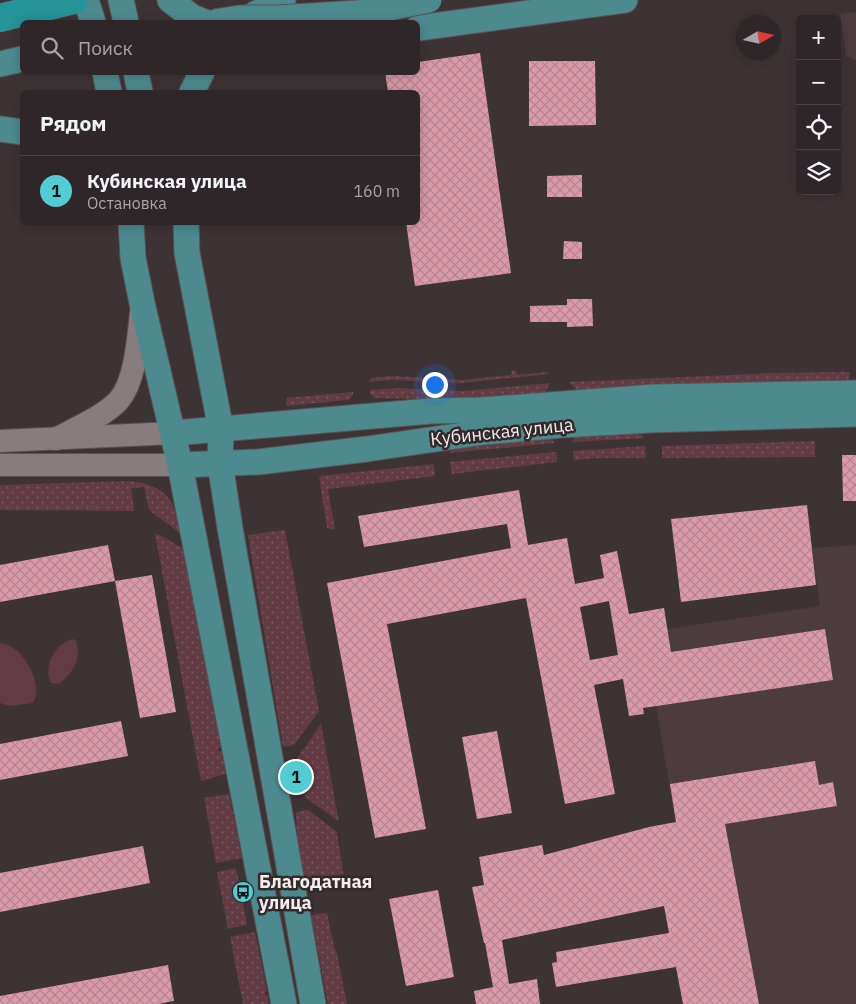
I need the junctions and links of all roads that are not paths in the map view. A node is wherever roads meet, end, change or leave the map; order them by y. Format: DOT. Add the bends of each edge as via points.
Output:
graph roads {
  1 [pos="74,0"];
  2 [pos="86,0"];
  3 [pos="121,0"];
  4 [pos="170,0"];
  5 [pos="283,0"];
  6 [pos="429,0"];
  7 [pos="625,0"];
  8 [pos="0,18"];
  9 [pos="92,20"];
  10 [pos="126,20"];
  11 [pos="198,20"];
  12 [pos="227,20"];
  13 [pos="248,20"];
  14 [pos="420,28"];
  15 [pos="20,60"];
  16 [pos="0,64"];
  17 [pos="106,75"];
  18 [pos="137,75"];
  19 [pos="200,75"];
  20 [pos="109,90"];
  21 [pos="140,90"];
  22 [pos="193,90"];
  23 [pos="0,128"];
  24 [pos="20,132"];
  25 [pos="118,225"];
  26 [pos="131,225"];
  27 [pos="172,225"];
  28 [pos="186,225"];
  29 [pos="187,254"];
  30 [pos="134,258"];
  31 [pos="142,303"];
  32 [pos="856,393"];
  33 [pos="856,414"];
  34 [pos="221,430"];
  35 [pos="174,433"];
  36 [pos="56,439"];
  37 [pos="0,441"];
  38 [pos="220,463"];
  39 [pos="0,465"];
  40 [pos="180,465"];
  41 [pos="284,1004"];
  42 [pos="312,1004"];
  1 -- 8 [label="highway"];
  2 -- 9 [label="main road"];
  3 -- 10 [label="main road"];
  4 -- 11 [label="main road"];
  5 -- 13 [label="main road"];
  6 -- 12 [label="main road, bridge" via="357,13"];
  7 -- 14 [label="main road"];
  15 -- 16 [label="main road"];
  17 -- 20 [label="main road"];
  18 -- 21 [label="main road"];
  19 -- 22 [label="main road"];
  23 -- 24 [label="main road"];
  25 -- 30 [label="main road"];
  26 -- 30 [label="main road"];
  27 -- 29 [label="main road"];
  28 -- 29 [label="main road"];
  29 -- 34 [label="main road"];
  30 -- 31 [label="main road"];
  31 -- 35 [label="main road"];
  31 -- 36 [label="main road" via="133,367 119,400 106,411"];
  32 -- 34 [label="main road, Кубинская улица" via="654,397"];
  33 -- 38 [label="main road, Кубинская улица" via="562,425 258,462"];
  34 -- 35 [label="main road, Кубинская улица"];
  34 -- 38 [label="main road"];
  35 -- 36 [label="main road, Кубинская улица"];
  35 -- 40 [label="main road"];
  36 -- 37 [label="main road, Кубинская улица"];
  38 -- 40 [label="main road, Кубинская улица"];
  38 -- 42 [label="main road"];
  39 -- 40 [label="main road, Кубинская улица"];
  40 -- 41 [label="main road"];
}
